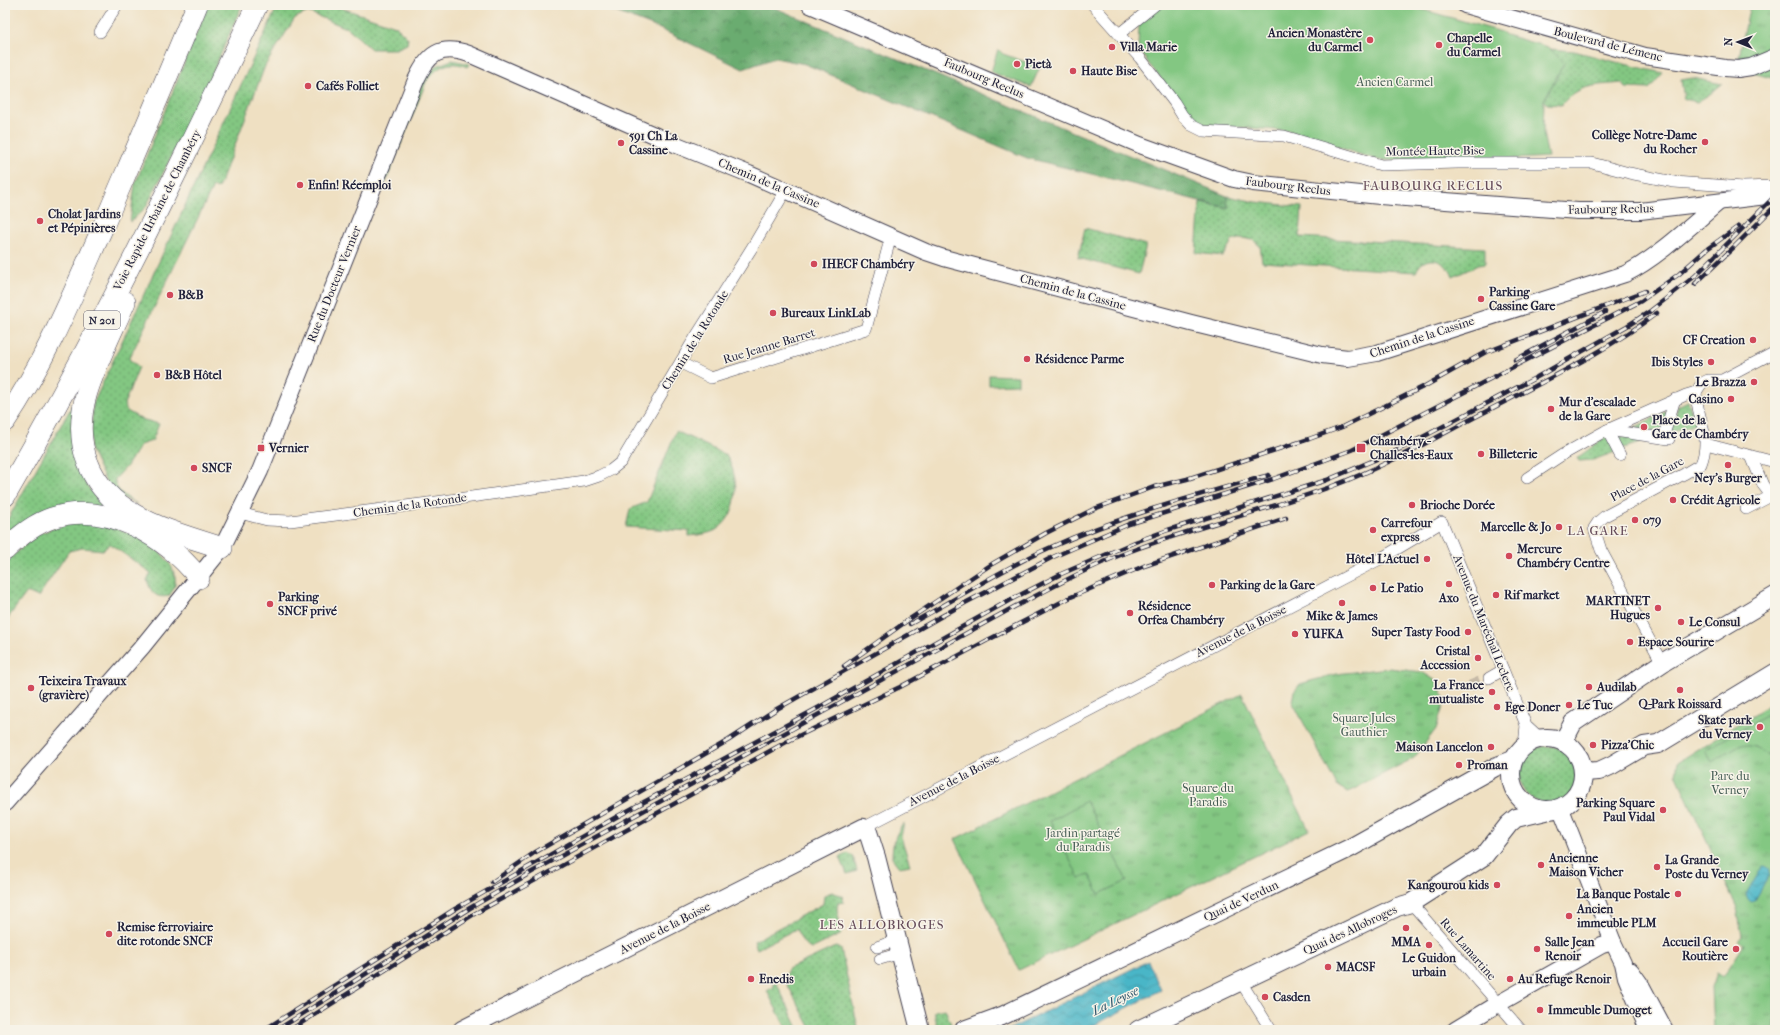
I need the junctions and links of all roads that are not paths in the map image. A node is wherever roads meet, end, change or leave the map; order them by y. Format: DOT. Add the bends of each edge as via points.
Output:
graph roads {
  1 [pos="116,5"];
  2 [pos="197,5"];
  3 [pos="257,5"];
  4 [pos="810,5"];
  5 [pos="1093,5"];
  6 [pos="1155,5"];
  7 [pos="1465,5"];
  8 [pos="100,32"];
  9 [pos="1120,34"];
  10 [pos="430,57"];
  11 [pos="1775,57"];
  12 [pos="192,141"];
  13 [pos="1775,186"];
  14 [pos="786,190"];
  15 [pos="1775,195"];
  16 [pos="1725,201"];
  17 [pos="891,236"];
  18 [pos="1775,352"];
  19 [pos="681,363"];
  20 [pos="26,389"];
  21 [pos="1696,392"];
  22 [pos="1676,399"];
  23 [pos="5,421"];
  24 [pos="5,430"];
  25 [pos="1607,430"];
  26 [pos="1706,444"];
  27 [pos="1620,455"];
  28 [pos="1751,456"];
  29 [pos="1775,462"];
  30 [pos="1527,478"];
  31 [pos="5,496"];
  32 [pos="1773,499"];
  33 [pos="1746,510"];
  34 [pos="240,513"];
  35 [pos="1442,522"];
  36 [pos="222,548"];
  37 [pos="5,550"];
  38 [pos="199,578"];
  39 [pos="1775,596"];
  40 [pos="1662,663"];
  41 [pos="1503,670"];
  42 [pos="1775,673"];
  43 [pos="1489,678"];
  44 [pos="1526,725"];
  45 [pos="1564,742"];
  46 [pos="1525,748"];
  47 [pos="1583,772"];
  48 [pos="7,799"];
  49 [pos="1553,810"];
  50 [pos="863,828"];
  51 [pos="1411,903"];
  52 [pos="1613,942"];
  53 [pos="877,947"];
  54 [pos="899,947"];
  55 [pos="880,959"];
  56 [pos="1623,963"];
  57 [pos="1241,982"];
  58 [pos="1498,1004"];
  59 [pos="462,1030"];
  60 [pos="920,1030"];
  61 [pos="964,1030"];
  62 [pos="1138,1030"];
  63 [pos="1271,1030"];
  64 [pos="1455,1030"];
  65 [pos="1522,1030"];
  66 [pos="1648,1030"];
  67 [pos="1665,1030"];
  1 -- 8 [label="street"];
  2 -- 20 [label="highway, N 201" via="76,287"];
  3 -- 12 [label="highway, Voie Rapide Urbaine de Chambéry / N 201"];
  4 -- 16 [label="main road, Faubourg Reclus" via="1140,145 1234,179 1380,196 1578,211 1640,211"];
  5 -- 9 [label="street, Montée Haute Bise"];
  6 -- 9 [label="street"];
  7 -- 11 [label="main road, Boulevard de Lémenc" via="1645,56 1738,69 1751,67"];
  9 -- 13 [label="street, Montée Haute Bise" via="1182,115 1191,125 1203,131 1284,136 1380,165 1592,164 1653,179 1743,187"];
  10 -- 14 [label="main road, Chemin de la Cassine" via="437,52 449,50 469,54"];
  10 -- 34 [label="main road, Rue du Docteur Vernier" via="416,80 260,470"];
  12 -- 31 [label="highway, Voie Rapide Urbaine de Chambéry / N 201" via="148,231"];
  12 -- 36 [label="highway" via="87,392 81,424 82,438 85,456 93,474 106,493 119,504 153,524"];
  14 -- 17 [label="main road, Chemin de la Cassine"];
  14 -- 19 [label="street, Chemin de la Rotonde"];
  15 -- 16 [label="main road, Faubourg Reclus"];
  16 -- 17 [label="main road, Chemin de la Cassine" via="1637,268 1625,274 1377,353 1348,358 1322,355 1216,330 952,260 926,252"];
  17 -- 19 [label="street, Rue Jeanne Barret" via="866,330 711,378"];
  18 -- 21 [label="street" via="1722,380 1708,380 1702,383"];
  19 -- 34 [label="street, Chemin de la Rotonde" via="621,462 599,476 584,481 290,521 267,520"];
  20 -- 23 [label="highway"];
  20 -- 24 [label="highway, N 201"];
  21 -- 22 [label="street"];
  21 -- 26 [label="street" via="1696,404"];
  22 -- 25 [label="street"];
  22 -- 25 [label="street" via="1666,438"];
  25 -- 27 [label="street"];
  25 -- 30 [label="street"];
  26 -- 28 [label="street"];
  26 -- 40 [label="street, Place de la Gare" via="1701,464 1605,516 1595,526 1595,533 1604,556"];
  28 -- 29 [label="street"];
  28 -- 32 [label="street" via="1763,486"];
  32 -- 33 [label="street"];
  34 -- 36 [label="main road"];
  35 -- 41 [label="street, Avenue du Maréchal Leclerc"];
  35 -- 50 [label="street, Avenue de la Boisse" via="1380,559"];
  36 -- 38 [label="main road"];
  37 -- 38 [label="highway" via="29,529 52,518 75,514 98,515 148,532 175,553"];
  38 -- 48 [label="main road"];
  39 -- 40 [label="main road"];
  40 -- 45 [label="main road" via="1573,723"];
  41 -- 43 [label="street"];
  41 -- 44 [label="street, Avenue du Maréchal Leclerc"];
  42 -- 47 [label="main road" via="1658,744 1644,746 1599,771"];
  44 -- 46 [label="street, Avenue du Maréchal Leclerc"];
  44 -- 46 [label="street, Avenue du Maréchal Leclerc"];
  45 -- 46 [label="main road" via="1552,738"];
  45 -- 47 [label="main road" via="1577,755"];
  46 -- 49 [label="main road" via="1510,776 1515,793 1530,807"];
  46 -- 61 [label="main road, Quai de Verdun" via="1350,848 1002,1016"];
  47 -- 49 [label="main road" via="1579,791 1571,801"];
  49 -- 51 [label="main road, Quai des Allobroges" via="1516,818 1484,856"];
  49 -- 52 [label="main road"];
  50 -- 54 [label="main road" via="868,832 876,856"];
  50 -- 59 [label="main road, Avenue de la Boisse"];
  51 -- 57 [label="main road, Quai des Allobroges" via="1397,907"];
  51 -- 58 [label="street, Rue Lamartine"];
  52 -- 56 [label="main road"];
  52 -- 58 [label="main road" via="1602,944"];
  53 -- 54 [label="street"];
  54 -- 55 [label="street"];
  54 -- 60 [label="main road"];
  56 -- 66 [label="main road" via="1626,977"];
  56 -- 67 [label="main road" via="1641,984"];
  57 -- 62 [label="main road, Quai des Allobroges"];
  57 -- 63 [label="street"];
  58 -- 64 [label="main road"];
  58 -- 65 [label="street, Rue Lamartine"];
}
